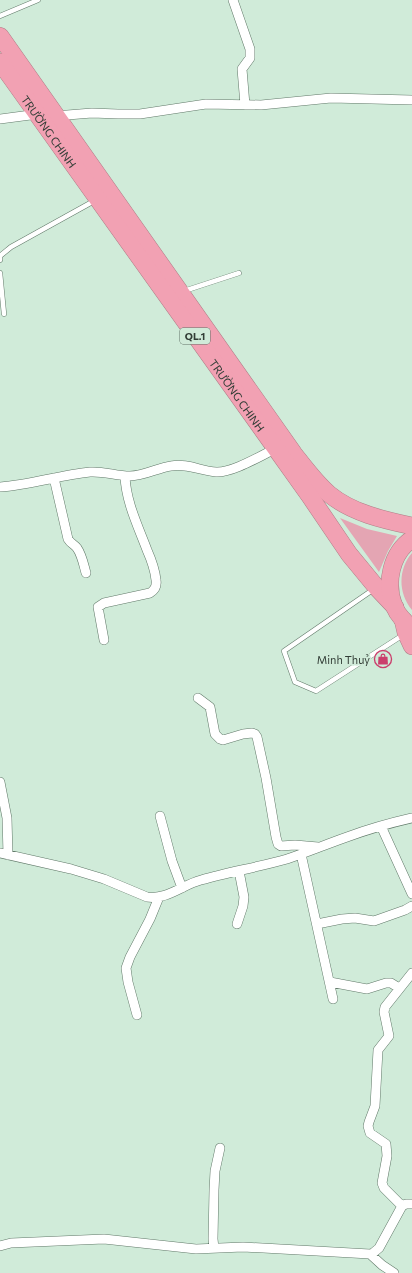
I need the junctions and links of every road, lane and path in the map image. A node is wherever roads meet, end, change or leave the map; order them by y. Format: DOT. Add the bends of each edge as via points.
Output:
graph roads {
  1 [pos="38,0"];
  2 [pos="233,0"];
  3 [pos="0,16"];
  4 [pos="0,36"];
  5 [pos="0,62"];
  6 [pos="412,100"];
  7 [pos="245,105"];
  8 [pos="36,114"];
  9 [pos="58,116"];
  10 [pos="0,119"];
  11 [pos="98,199"];
  12 [pos="0,260"];
  13 [pos="0,273"];
  14 [pos="239,273"];
  15 [pos="180,292"];
  16 [pos="4,314"];
  17 [pos="275,449"];
  18 [pos="125,476"];
  19 [pos="54,478"];
  20 [pos="0,487"];
  21 [pos="412,526"];
  22 [pos="412,539"];
  23 [pos="86,573"];
  24 [pos="377,588"];
  25 [pos="406,627"];
  26 [pos="104,640"];
  27 [pos="198,698"];
  28 [pos="0,782"];
  29 [pos="160,816"];
  30 [pos="412,818"];
  31 [pos="381,826"];
  32 [pos="319,848"];
  33 [pos="4,854"];
  34 [pos="301,854"];
  35 [pos="239,871"];
  36 [pos="182,888"];
  37 [pos="412,894"];
  38 [pos="159,897"];
  39 [pos="412,906"];
  40 [pos="237,924"];
  41 [pos="318,924"];
  42 [pos="412,973"];
  43 [pos="330,982"];
  44 [pos="399,988"];
  45 [pos="333,999"];
  46 [pos="137,1015"];
  47 [pos="220,1148"];
  48 [pos="412,1204"];
  49 [pos="402,1206"];
  50 [pos="0,1246"];
  51 [pos="214,1248"];
  52 [pos="370,1254"];
  53 [pos="394,1273"];
  1 -- 3 [label="lane"];
  2 -- 7 [label="street" via="250,49 250,58 242,69"];
  4 -- 9 [label="highway, TRƯỜNG CHINH / QL.1"];
  5 -- 8 [label="highway, TRƯỜNG CHINH / QL.1"];
  6 -- 7 [label="street" via="330,98"];
  7 -- 9 [label="street" via="206,104 140,114 92,112"];
  8 -- 9 [label="street"];
  8 -- 10 [label="street"];
  8 -- 11 [label="highway, TRƯỜNG CHINH / QL.1"];
  9 -- 15 [label="highway, TRƯỜNG CHINH / QL.1"];
  11 -- 12 [label="lane" via="10,247 0,256"];
  11 -- 17 [label="highway, TRƯỜNG CHINH / QL.1"];
  13 -- 16 [label="lane"];
  14 -- 15 [label="lane"];
  15 -- 21 [label="highway, TRƯỜNG CHINH / QL.1" via="294,454 323,488 352,508"];
  17 -- 18 [label="street" via="222,472 180,465"];
  17 -- 24 [label="highway, TRƯỜNG CHINH / QL.1" via="349,554"];
  18 -- 19 [label="street" via="92,472"];
  18 -- 26 [label="street" via="125,490 150,556 156,586 150,593 104,603 98,607"];
  19 -- 20 [label="street"];
  19 -- 23 [label="street" via="68,539 79,550"];
  22 -- 25 [label="highway" via="396,556 390,576 391,597"];
  24 -- 25 [label="highway, TRƯỜNG CHINH / QL.1"];
  24 -- 25 [label="lane" via="284,651 295,682 316,691"];
  27 -- 32 [label="street" via="210,707 215,734 220,739 249,733 257,737 278,844"];
  28 -- 33 [label="street" via="7,818"];
  29 -- 36 [label="street"];
  30 -- 31 [label="street"];
  31 -- 32 [label="street"];
  31 -- 37 [label="street"];
  32 -- 34 [label="street"];
  33 -- 38 [label="street" via="71,869 104,879 146,897"];
  34 -- 35 [label="street"];
  34 -- 41 [label="street"];
  35 -- 36 [label="street" via="202,879"];
  35 -- 40 [label="street" via="244,897"];
  36 -- 38 [label="street"];
  38 -- 46 [label="street" via="126,968"];
  39 -- 41 [label="street" via="374,921 355,918"];
  41 -- 43 [label="street"];
  42 -- 44 [label="street"];
  43 -- 44 [label="street" via="367,989 391,983"];
  43 -- 45 [label="street"];
  44 -- 49 [label="street" via="385,1007 389,1036 378,1050 375,1106 368,1126 370,1133 386,1144 387,1156 382,1183 384,1188"];
  47 -- 51 [label="street" via="215,1170"];
  48 -- 49 [label="street"];
  49 -- 52 [label="street" via="379,1248"];
  50 -- 51 [label="street" via="11,1243 104,1239 196,1250"];
  51 -- 52 [label="street" via="243,1247"];
  52 -- 53 [label="street"];
}
